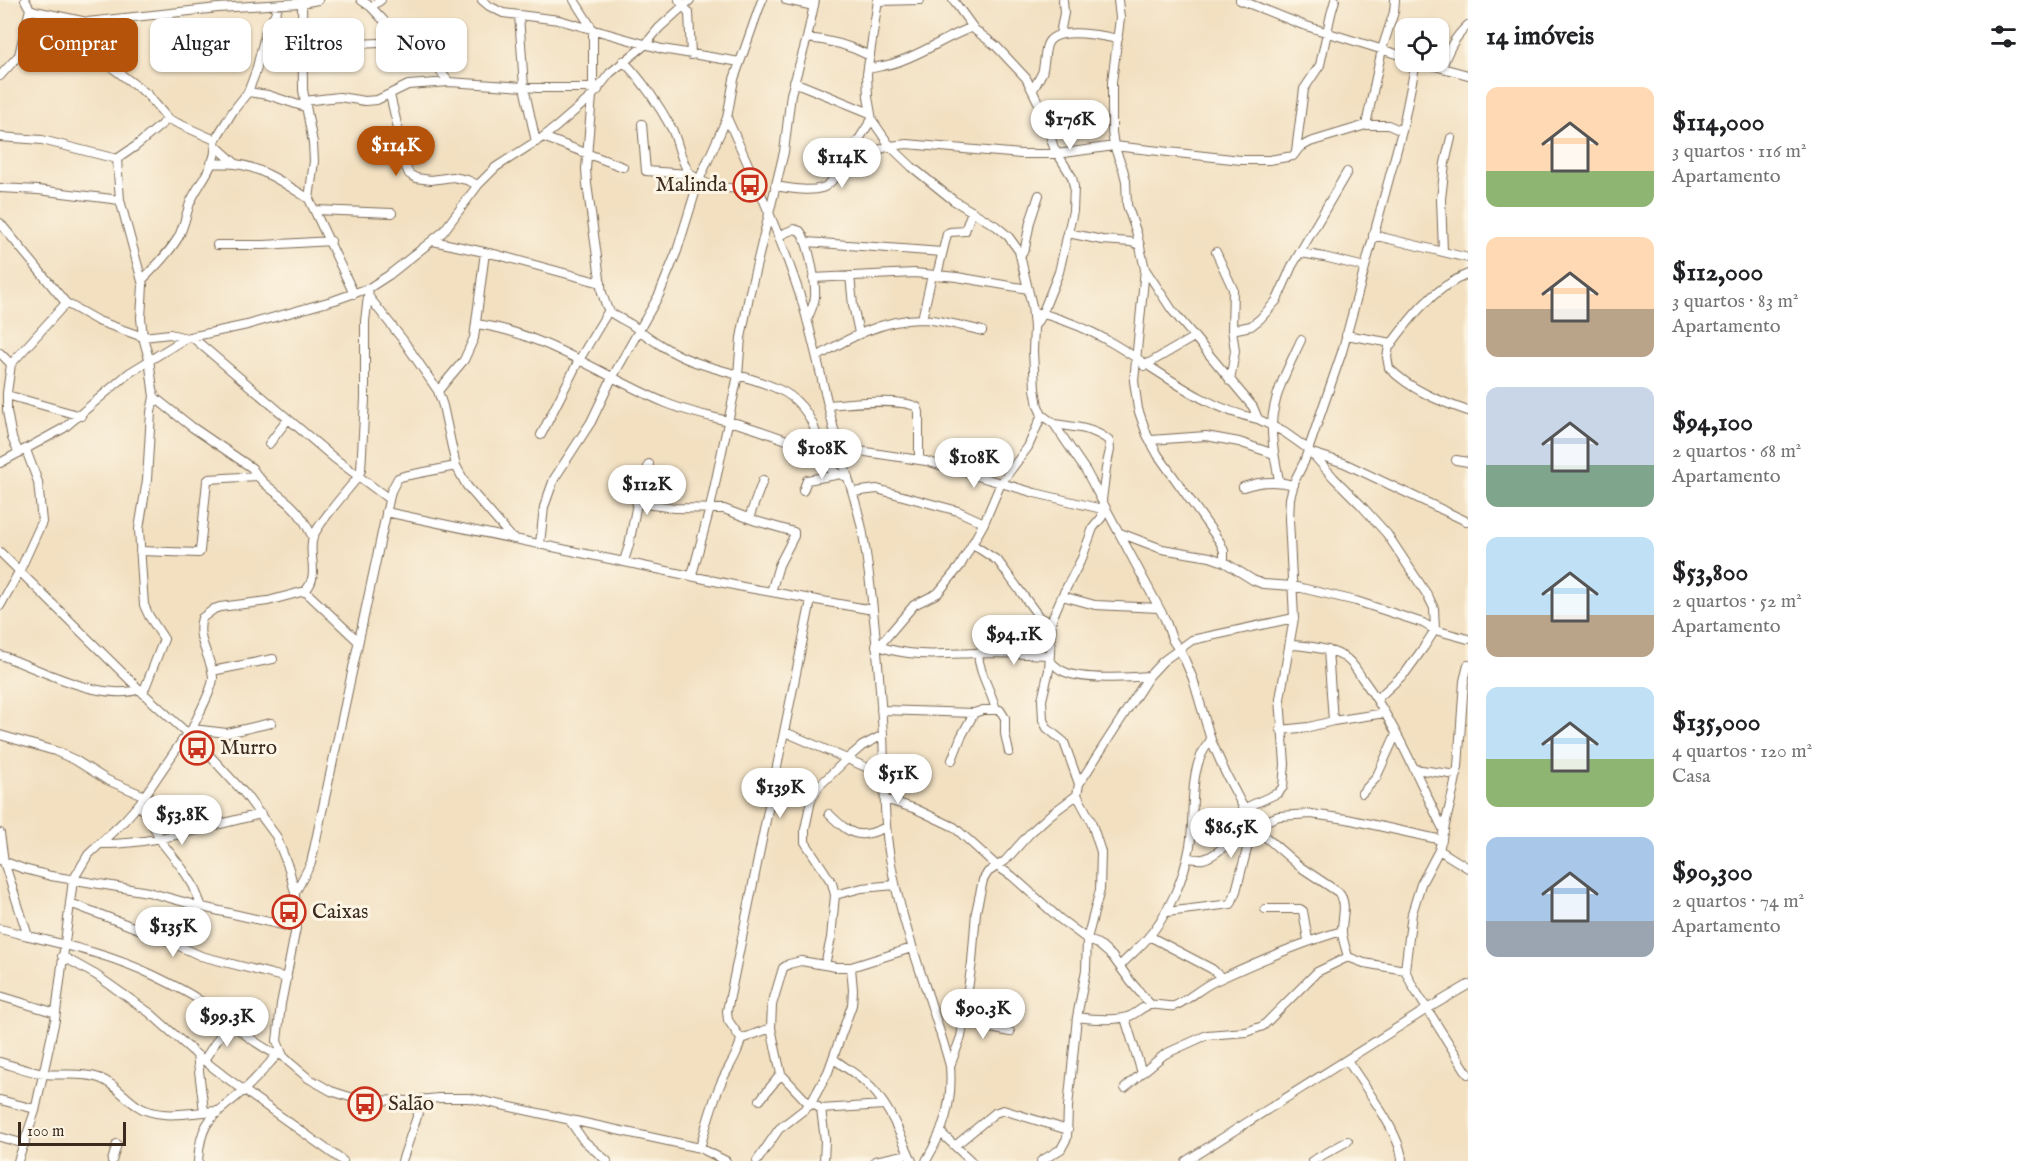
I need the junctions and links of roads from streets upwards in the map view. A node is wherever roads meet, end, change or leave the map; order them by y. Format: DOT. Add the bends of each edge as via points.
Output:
graph roads {
  1 [pos="25,0"];
  2 [pos="318,0"];
  3 [pos="361,0"];
  4 [pos="381,0"];
  5 [pos="482,0"];
  6 [pos="574,0"];
  7 [pos="762,0"];
  8 [pos="786,0"];
  9 [pos="920,0"];
  10 [pos="954,0"];
  11 [pos="1063,0"];
  12 [pos="1118,0"];
  13 [pos="1240,0"];
  14 [pos="1335,0"];
  15 [pos="1395,0"];
  16 [pos="878,1"];
  17 [pos="302,2"];
  18 [pos="685,2"];
  19 [pos="815,3"];
  20 [pos="279,5"];
  21 [pos="371,7"];
  22 [pos="30,9"];
  23 [pos="519,15"];
  24 [pos="28,18"];
  25 [pos="302,18"];
  26 [pos="381,18"];
  27 [pos="1468,25"];
  28 [pos="973,27"];
  29 [pos="592,30"];
  30 [pos="1327,33"];
  31 [pos="1060,34"];
  32 [pos="807,38"];
  33 [pos="1118,39"];
  34 [pos="645,45"];
  35 [pos="1449,47"];
  36 [pos="1382,49"];
  37 [pos="1395,53"];
  38 [pos="691,55"];
  39 [pos="18,56"];
  40 [pos="870,56"];
  41 [pos="623,61"];
  42 [pos="740,62"];
  43 [pos="868,69"];
  44 [pos="1449,70"];
  45 [pos="118,72"];
  46 [pos="303,72"];
  47 [pos="441,72"];
  48 [pos="1416,72"];
  49 [pos="1468,75"];
  50 [pos="0,76"];
  51 [pos="449,82"];
  52 [pos="794,82"];
  53 [pos="524,87"];
  54 [pos="1033,90"];
  55 [pos="594,91"];
  56 [pos="248,92"];
  57 [pos="390,95"];
  58 [pos="305,104"];
  59 [pos="871,116"];
  60 [pos="728,118"];
  61 [pos="168,120"];
  62 [pos="642,124"];
  63 [pos="1366,125"];
  64 [pos="1402,131"];
  65 [pos="0,137"];
  66 [pos="543,138"];
  67 [pos="1451,138"];
  68 [pos="536,142"];
  69 [pos="216,143"];
  70 [pos="890,146"];
  71 [pos="1114,146"];
  72 [pos="1296,152"];
  73 [pos="587,154"];
  74 [pos="1057,154"];
  75 [pos="117,159"];
  76 [pos="846,161"];
  77 [pos="211,164"];
  78 [pos="236,164"];
  79 [pos="623,167"];
  80 [pos="1347,172"];
  81 [pos="689,174"];
  82 [pos="699,180"];
  83 [pos="478,185"];
  84 [pos="775,186"];
  85 [pos="0,188"];
  86 [pos="759,188"];
  87 [pos="1039,195"];
  88 [pos="309,199"];
  89 [pos="120,200"];
  90 [pos="315,210"];
  91 [pos="972,211"];
  92 [pos="392,213"];
  93 [pos="770,214"];
  94 [pos="0,224"];
  95 [pos="1068,233"];
  96 [pos="1373,235"];
  97 [pos="778,236"];
  98 [pos="331,241"];
  99 [pos="433,241"];
  100 [pos="807,242"];
  101 [pos="217,244"];
  102 [pos="1140,245"];
  103 [pos="1443,251"];
  104 [pos="485,252"];
  105 [pos="942,252"];
  106 [pos="1216,252"];
  107 [pos="1300,253"];
  108 [pos="1020,256"];
  109 [pos="1468,258"];
  110 [pos="1365,267"];
  111 [pos="1145,269"];
  112 [pos="1468,274"];
  113 [pos="935,275"];
  114 [pos="850,276"];
  115 [pos="813,278"];
  116 [pos="142,280"];
  117 [pos="601,283"];
  118 [pos="1028,289"];
  119 [pos="369,292"];
  120 [pos="354,294"];
  121 [pos="66,303"];
  122 [pos="609,310"];
  123 [pos="1033,313"];
  124 [pos="1042,314"];
  125 [pos="922,319"];
  126 [pos="807,320"];
  127 [pos="476,324"];
  128 [pos="1034,327"];
  129 [pos="638,330"];
  130 [pos="1232,330"];
  131 [pos="982,331"];
  132 [pos="859,333"];
  133 [pos="1346,336"];
  134 [pos="143,337"];
  135 [pos="1194,337"];
  136 [pos="189,338"];
  137 [pos="1301,339"];
  138 [pos="1392,343"];
  139 [pos="0,353"];
  140 [pos="817,357"];
  141 [pos="149,359"];
  142 [pos="1137,359"];
  143 [pos="579,360"];
  144 [pos="11,364"];
  145 [pos="1146,365"];
  146 [pos="1135,371"];
  147 [pos="738,375"];
  148 [pos="612,378"];
  149 [pos="1230,381"];
  150 [pos="438,391"];
  151 [pos="7,395"];
  152 [pos="154,397"];
  153 [pos="828,405"];
  154 [pos="1468,411"];
  155 [pos="1042,415"];
  156 [pos="81,416"];
  157 [pos="288,419"];
  158 [pos="1258,419"];
  159 [pos="728,421"];
  160 [pos="1054,424"];
  161 [pos="1272,426"];
  162 [pos="541,435"];
  163 [pos="1151,440"];
  164 [pos="269,444"];
  165 [pos="839,448"];
  166 [pos="1310,451"];
  167 [pos="23,452"];
  168 [pos="820,453"];
  169 [pos="1274,454"];
  170 [pos="919,459"];
  171 [pos="1456,460"];
  172 [pos="1468,462"];
  173 [pos="0,463"];
  174 [pos="649,464"];
  175 [pos="456,466"];
  176 [pos="836,475"];
  177 [pos="257,476"];
  178 [pos="358,477"];
  179 [pos="848,477"];
  180 [pos="763,480"];
  181 [pos="1279,481"];
  182 [pos="1001,483"];
  183 [pos="1294,485"];
  184 [pos="1243,487"];
  185 [pos="803,491"];
  186 [pos="853,492"];
  187 [pos="390,500"];
  188 [pos="637,503"];
  189 [pos="1103,506"];
  190 [pos="710,508"];
  191 [pos="386,512"];
  192 [pos="750,518"];
  193 [pos="1468,522"];
  194 [pos="984,523"];
  195 [pos="1120,533"];
  196 [pos="313,538"];
  197 [pos="513,539"];
  198 [pos="540,544"];
  199 [pos="972,544"];
  200 [pos="140,551"];
  201 [pos="0,552"];
  202 [pos="624,561"];
  203 [pos="1224,562"];
  204 [pos="20,570"];
  205 [pos="692,575"];
  206 [pos="1293,586"];
  207 [pos="305,591"];
  208 [pos="771,592"];
  209 [pos="1062,596"];
  210 [pos="811,600"];
  211 [pos="0,606"];
  212 [pos="1159,609"];
  213 [pos="873,610"];
  214 [pos="1294,618"];
  215 [pos="1051,623"];
  216 [pos="1436,630"];
  217 [pos="1468,639"];
  218 [pos="358,641"];
  219 [pos="1291,645"];
  220 [pos="878,646"];
  221 [pos="1179,650"];
  222 [pos="1328,650"];
  223 [pos="978,653"];
  224 [pos="0,655"];
  225 [pos="273,658"];
  226 [pos="1050,658"];
  227 [pos="1468,665"];
  228 [pos="212,671"];
  229 [pos="1149,676"];
  230 [pos="141,691"];
  231 [pos="1377,699"];
  232 [pos="881,710"];
  233 [pos="996,710"];
  234 [pos="974,713"];
  235 [pos="1385,713"];
  236 [pos="1333,721"];
  237 [pos="271,723"];
  238 [pos="190,730"];
  239 [pos="1281,730"];
  240 [pos="785,732"];
  241 [pos="1396,734"];
  242 [pos="0,735"];
  243 [pos="883,735"];
  244 [pos="1211,740"];
  245 [pos="1009,752"];
  246 [pos="847,759"];
  247 [pos="952,760"];
  248 [pos="1468,768"];
  249 [pos="1414,769"];
  250 [pos="1457,771"];
  251 [pos="884,775"];
  252 [pos="1079,784"];
  253 [pos="1362,793"];
  254 [pos="1077,795"];
  255 [pos="145,796"];
  256 [pos="885,799"];
  257 [pos="139,804"];
  258 [pos="1243,808"];
  259 [pos="261,814"];
  260 [pos="829,814"];
  261 [pos="1252,824"];
  262 [pos="886,827"];
  263 [pos="1444,831"];
  264 [pos="0,833"];
  265 [pos="159,837"];
  266 [pos="1442,840"];
  267 [pos="99,844"];
  268 [pos="1439,850"];
  269 [pos="1188,858"];
  270 [pos="2,861"];
  271 [pos="997,866"];
  272 [pos="1468,868"];
  273 [pos="72,880"];
  274 [pos="895,885"];
  275 [pos="295,893"];
  276 [pos="835,896"];
  277 [pos="70,903"];
  278 [pos="202,907"];
  279 [pos="1265,909"];
  280 [pos="1167,912"];
  281 [pos="296,928"];
  282 [pos="0,929"];
  283 [pos="1342,931"];
  284 [pos="28,936"];
  285 [pos="1149,936"];
  286 [pos="1087,939"];
  287 [pos="1308,940"];
  288 [pos="64,945"];
  289 [pos="912,948"];
  290 [pos="62,956"];
  291 [pos="1347,957"];
  292 [pos="825,965"];
  293 [pos="1119,966"];
  294 [pos="851,967"];
  295 [pos="1405,970"];
  296 [pos="286,978"];
  297 [pos="1222,978"];
  298 [pos="1468,985"];
  299 [pos="0,996"];
  300 [pos="1150,1004"];
  301 [pos="1427,1009"];
  302 [pos="56,1013"];
  303 [pos="1077,1017"];
  304 [pos="1125,1018"];
  305 [pos="229,1022"];
  306 [pos="962,1022"];
  307 [pos="771,1028"];
  308 [pos="1010,1032"];
  309 [pos="741,1039"];
  310 [pos="280,1056"];
  311 [pos="200,1057"];
  312 [pos="834,1059"];
  313 [pos="1347,1060"];
  314 [pos="0,1062"];
  315 [pos="950,1066"];
  316 [pos="1142,1072"];
  317 [pos="44,1074"];
  318 [pos="781,1074"];
  319 [pos="1468,1074"];
  320 [pos="1125,1088"];
  321 [pos="244,1090"];
  322 [pos="423,1099"];
  323 [pos="0,1100"];
  324 [pos="760,1100"];
  325 [pos="811,1104"];
  326 [pos="884,1105"];
  327 [pos="35,1109"];
  328 [pos="821,1109"];
  329 [pos="204,1111"];
  330 [pos="218,1111"];
  331 [pos="570,1121"];
  332 [pos="1068,1130"];
  333 [pos="940,1132"];
  334 [pos="0,1137"];
  335 [pos="1348,1141"];
  336 [pos="25,1144"];
  337 [pos="117,1144"];
  338 [pos="956,1145"];
  339 [pos="700,1148"];
  340 [pos="910,1157"];
  341 [pos="18,1161"];
  342 [pos="112,1161"];
  343 [pos="198,1161"];
  344 [pos="343,1161"];
  345 [pos="402,1161"];
  346 [pos="607,1161"];
  347 [pos="726,1161"];
  348 [pos="758,1161"];
  349 [pos="766,1161"];
  350 [pos="824,1161"];
  351 [pos="875,1161"];
  352 [pos="926,1161"];
  353 [pos="971,1161"];
  354 [pos="1041,1161"];
  355 [pos="1186,1161"];
  356 [pos="1312,1161"];
  357 [pos="1402,1161"];
  1 -- 22 [label="street"];
  2 -- 17 [label="street"];
  3 -- 21 [label="street"];
  4 -- 21 [label="street"];
  5 -- 23 [label="street" via="503,13"];
  6 -- 29 [label="street"];
  7 -- 42 [label="street"];
  8 -- 19 [label="street"];
  9 -- 16 [label="street"];
  10 -- 28 [label="street"];
  11 -- 31 [label="street"];
  12 -- 33 [label="street"];
  13 -- 30 [label="street"];
  14 -- 30 [label="street"];
  15 -- 36 [label="street"];
  16 -- 40 [label="street"];
  17 -- 20 [label="street"];
  17 -- 25 [label="street"];
  18 -- 34 [label="street"];
  18 -- 38 [label="street"];
  19 -- 32 [label="street"];
  20 -- 22 [label="street" via="87,22"];
  20 -- 56 [label="street"];
  21 -- 26 [label="street"];
  22 -- 24 [label="street"];
  23 -- 29 [label="street" via="559,20"];
  23 -- 53 [label="street"];
  27 -- 35 [label="street"];
  28 -- 43 [label="street" via="893,64"];
  28 -- 54 [label="street" via="1021,72"];
  29 -- 34 [label="street"];
  29 -- 55 [label="street"];
  30 -- 36 [label="street"];
  30 -- 72 [label="street" via="1320,65 1304,88"];
  31 -- 33 [label="street"];
  31 -- 54 [label="street" via="1048,43 1042,73"];
  32 -- 40 [label="street" via="836,41"];
  32 -- 52 [label="street"];
  33 -- 71 [label="street" via="1111,96"];
  34 -- 38 [label="street"];
  34 -- 41 [label="street"];
  36 -- 37 [label="street"];
  36 -- 63 [label="street"];
  38 -- 42 [label="street"];
  39 -- 50 [label="street"];
  40 -- 43 [label="street"];
  41 -- 55 [label="street"];
  41 -- 81 [label="street" via="663,113"];
  42 -- 60 [label="street"];
  43 -- 59 [label="street"];
  44 -- 49 [label="street"];
  45 -- 61 [label="street" via="147,94"];
  46 -- 58 [label="street"];
  47 -- 51 [label="street"];
  48 -- 64 [label="street"];
  51 -- 53 [label="street"];
  51 -- 57 [label="street" via="408,85"];
  52 -- 59 [label="street"];
  52 -- 84 [label="street"];
  53 -- 55 [label="street"];
  53 -- 68 [label="street"];
  54 -- 74 [label="street"];
  55 -- 66 [label="street"];
  55 -- 73 [label="street"];
  56 -- 58 [label="street"];
  56 -- 69 [label="street"];
  57 -- 58 [label="street" via="377,100 339,97"];
  57 -- 83 [label="street" via="409,174 431,180 453,177"];
  58 -- 88 [label="street" via="314,152"];
  59 -- 70 [label="street"];
  59 -- 76 [label="street"];
  60 -- 82 [label="street"];
  60 -- 86 [label="street"];
  61 -- 69 [label="street"];
  61 -- 75 [label="street"];
  62 -- 81 [label="street" via="646,171"];
  63 -- 64 [label="street"];
  63 -- 72 [label="street" via="1310,142"];
  64 -- 96 [label="street"];
  65 -- 75 [label="street" via="42,140"];
  66 -- 68 [label="street"];
  66 -- 73 [label="street"];
  67 -- 103 [label="street" via="1441,200"];
  68 -- 83 [label="street" via="496,167"];
  69 -- 77 [label="street"];
  69 -- 78 [label="street"];
  70 -- 74 [label="street"];
  70 -- 76 [label="street"];
  70 -- 91 [label="street" via="930,183"];
  71 -- 72 [label="street" via="1241,160 1281,159"];
  71 -- 74 [label="street"];
  71 -- 102 [label="street"];
  73 -- 79 [label="street"];
  73 -- 117 [label="street" via="587,184"];
  74 -- 95 [label="street" via="1074,187"];
  75 -- 89 [label="street"];
  76 -- 84 [label="street" via="827,186 819,189"];
  77 -- 78 [label="street"];
  77 -- 116 [label="street" via="190,202 179,237"];
  78 -- 88 [label="street" via="272,177"];
  80 -- 107 [label="street"];
  81 -- 82 [label="street"];
  82 -- 86 [label="street" via="734,189"];
  82 -- 129 [label="street" via="678,251"];
  83 -- 99 [label="street"];
  84 -- 93 [label="street"];
  85 -- 89 [label="street"];
  86 -- 93 [label="street"];
  87 -- 108 [label="street"];
  88 -- 90 [label="street"];
  89 -- 116 [label="street"];
  90 -- 92 [label="street"];
  90 -- 98 [label="street"];
  91 -- 105 [label="street" via="965,231 947,234"];
  91 -- 108 [label="street" via="1008,236"];
  93 -- 97 [label="street"];
  93 -- 147 [label="street" via="748,296"];
  94 -- 121 [label="street"];
  95 -- 102 [label="street"];
  95 -- 124 [label="street" via="1059,272"];
  96 -- 103 [label="street"];
  96 -- 110 [label="street"];
  97 -- 100 [label="street" via="794,229"];
  97 -- 126 [label="street"];
  98 -- 101 [label="street"];
  98 -- 120 [label="street"];
  99 -- 104 [label="street"];
  99 -- 119 [label="street"];
  100 -- 105 [label="street"];
  100 -- 115 [label="street"];
  102 -- 111 [label="street"];
  103 -- 109 [label="street"];
  104 -- 117 [label="street"];
  104 -- 127 [label="street"];
  105 -- 113 [label="street"];
  106 -- 130 [label="street" via="1233,289"];
  107 -- 110 [label="street"];
  107 -- 130 [label="street" via="1277,300 1251,326"];
  108 -- 118 [label="street"];
  110 -- 133 [label="street"];
  111 -- 135 [label="street"];
  111 -- 142 [label="street"];
  112 -- 138 [label="street" via="1436,292"];
  113 -- 114 [label="street"];
  113 -- 118 [label="street"];
  113 -- 125 [label="street"];
  114 -- 115 [label="street"];
  114 -- 132 [label="street"];
  115 -- 126 [label="street" via="814,301"];
  116 -- 134 [label="street"];
  117 -- 122 [label="street"];
  118 -- 123 [label="street"];
  119 -- 120 [label="street"];
  119 -- 150 [label="street"];
  119 -- 178 [label="street"];
  120 -- 136 [label="street" via="247,326"];
  121 -- 134 [label="street" via="99,321"];
  121 -- 144 [label="street"];
  122 -- 129 [label="street"];
  122 -- 143 [label="street"];
  123 -- 124 [label="street"];
  123 -- 128 [label="street"];
  124 -- 128 [label="street"];
  124 -- 142 [label="street" via="1086,328"];
  125 -- 131 [label="street"];
  125 -- 132 [label="street"];
  126 -- 140 [label="street"];
  127 -- 143 [label="street" via="514,332"];
  127 -- 150 [label="street" via="464,360"];
  128 -- 155 [label="street" via="1035,389"];
  129 -- 147 [label="street" via="676,354"];
  129 -- 148 [label="street"];
  130 -- 149 [label="street" via="1235,351"];
  132 -- 140 [label="street"];
  133 -- 138 [label="street"];
  133 -- 166 [label="street"];
  134 -- 136 [label="street" via="170,334"];
  134 -- 141 [label="street"];
  135 -- 145 [label="street"];
  135 -- 149 [label="street"];
  136 -- 141 [label="street"];
  136 -- 157 [label="street"];
  137 -- 161 [label="street" via="1282,382"];
  138 -- 154 [label="street" via="1387,357 1394,373 1420,392"];
  139 -- 144 [label="street"];
  140 -- 153 [label="street"];
  141 -- 152 [label="street"];
  141 -- 156 [label="street"];
  142 -- 145 [label="street"];
  142 -- 146 [label="street"];
  143 -- 148 [label="street"];
  143 -- 162 [label="street"];
  144 -- 151 [label="street"];
  145 -- 146 [label="street"];
  145 -- 158 [label="street" via="1205,399"];
  146 -- 163 [label="street" via="1138,409"];
  147 -- 159 [label="street"];
  147 -- 168 [label="street" via="794,398 812,422"];
  148 -- 159 [label="street" via="674,406"];
  148 -- 198 [label="street" via="591,422 551,486 543,507"];
  149 -- 158 [label="street"];
  150 -- 175 [label="street"];
  151 -- 156 [label="street"];
  151 -- 167 [label="street" via="8,425"];
  152 -- 177 [label="street" via="252,468"];
  152 -- 200 [label="street" via="140,515"];
  153 -- 165 [label="street"];
  153 -- 170 [label="street" via="888,402 917,407"];
  155 -- 160 [label="street"];
  155 -- 182 [label="street" via="1028,447"];
  156 -- 167 [label="street"];
  157 -- 164 [label="street"];
  157 -- 178 [label="street"];
  158 -- 161 [label="street"];
  159 -- 168 [label="street"];
  159 -- 190 [label="street"];
  160 -- 189 [label="street" via="1086,471"];
  160 -- 189 [label="street" via="1081,428 1109,441"];
  161 -- 166 [label="street"];
  161 -- 169 [label="street"];
  163 -- 169 [label="street" via="1206,436"];
  163 -- 203 [label="street" via="1220,542"];
  165 -- 170 [label="street"];
  165 -- 179 [label="street"];
  166 -- 183 [label="street"];
  166 -- 193 [label="street"];
  166 -- 216 [label="street" via="1387,534 1428,596 1434,608"];
  167 -- 173 [label="street"];
  167 -- 204 [label="street" via="38,483 42,522"];
  168 -- 176 [label="street"];
  169 -- 181 [label="street"];
  170 -- 182 [label="street"];
  171 -- 172 [label="street"];
  174 -- 188 [label="street"];
  175 -- 187 [label="street" via="398,478"];
  175 -- 197 [label="street" via="467,486"];
  176 -- 179 [label="street"];
  176 -- 185 [label="street" via="807,480"];
  177 -- 196 [label="street" via="293,506"];
  177 -- 200 [label="street" via="207,481 199,553"];
  178 -- 187 [label="street"];
  178 -- 196 [label="street"];
  179 -- 186 [label="street"];
  180 -- 192 [label="street"];
  181 -- 183 [label="street"];
  181 -- 184 [label="street"];
  182 -- 189 [label="street"];
  182 -- 194 [label="street"];
  183 -- 206 [label="street" via="1289,519"];
  186 -- 194 [label="street" via="877,489 958,511"];
  186 -- 213 [label="street"];
  187 -- 191 [label="street"];
  188 -- 190 [label="street"];
  188 -- 202 [label="street"];
  189 -- 195 [label="street"];
  189 -- 209 [label="street" via="1102,517 1093,528"];
  190 -- 192 [label="street"];
  190 -- 205 [label="street"];
  191 -- 197 [label="street"];
  191 -- 218 [label="street"];
  192 -- 208 [label="street" via="794,532"];
  194 -- 199 [label="street"];
  195 -- 203 [label="street" via="1162,549"];
  195 -- 212 [label="street"];
  196 -- 207 [label="street" via="312,579"];
  197 -- 198 [label="street"];
  198 -- 202 [label="street"];
  199 -- 215 [label="street" via="998,561 1039,617"];
  199 -- 220 [label="street" via="950,580 938,593 914,605"];
  200 -- 230 [label="street" via="144,605 164,639"];
  201 -- 204 [label="street"];
  202 -- 205 [label="street"];
  203 -- 206 [label="street" via="1253,580"];
  204 -- 211 [label="street"];
  204 -- 230 [label="street"];
  205 -- 208 [label="street"];
  206 -- 214 [label="street"];
  206 -- 216 [label="street" via="1367,604"];
  207 -- 218 [label="street"];
  207 -- 228 [label="street" via="208,612 202,618 200,635"];
  208 -- 210 [label="street"];
  209 -- 212 [label="street" via="1095,605"];
  209 -- 215 [label="street"];
  210 -- 213 [label="street"];
  210 -- 240 [label="street"];
  212 -- 221 [label="street"];
  213 -- 220 [label="street"];
  214 -- 219 [label="street"];
  214 -- 221 [label="street" via="1201,637"];
  215 -- 226 [label="street"];
  216 -- 217 [label="street"];
  216 -- 231 [label="street" via="1414,662"];
  218 -- 275 [label="street" via="311,863"];
  219 -- 222 [label="street"];
  219 -- 239 [label="street" via="1280,699"];
  220 -- 223 [label="street" via="924,655"];
  220 -- 232 [label="street"];
  221 -- 229 [label="street"];
  221 -- 244 [label="street" via="1193,680"];
  222 -- 231 [label="street" via="1349,661"];
  222 -- 236 [label="street"];
  223 -- 226 [label="street"];
  223 -- 233 [label="street" via="978,665"];
  224 -- 230 [label="street" via="90,688"];
  225 -- 228 [label="street"];
  226 -- 229 [label="street" via="1062,671 1073,675"];
  226 -- 252 [label="street" via="1042,700 1043,720 1064,742"];
  227 -- 250 [label="street"];
  228 -- 238 [label="street" via="212,684"];
  229 -- 252 [label="street"];
  230 -- 238 [label="street"];
  231 -- 235 [label="street"];
  232 -- 234 [label="street"];
  232 -- 243 [label="street"];
  233 -- 234 [label="street"];
  233 -- 245 [label="street" via="1005,718"];
  234 -- 247 [label="street"];
  235 -- 236 [label="street"];
  235 -- 241 [label="street"];
  236 -- 239 [label="street"];
  237 -- 238 [label="street" via="226,733"];
  238 -- 255 [label="street"];
  238 -- 259 [label="street"];
  239 -- 258 [label="street" via="1285,764 1282,790"];
  240 -- 246 [label="street"];
  240 -- 309 [label="street" via="727,1011 728,1020"];
  241 -- 249 [label="street"];
  241 -- 253 [label="street" via="1376,778"];
  242 -- 255 [label="street" via="55,751"];
  243 -- 246 [label="street"];
  243 -- 251 [label="street"];
  244 -- 258 [label="street"];
  244 -- 269 [label="street" via="1196,769"];
  246 -- 251 [label="street"];
  246 -- 276 [label="street" via="814,793 804,838 832,883"];
  248 -- 250 [label="street"];
  249 -- 250 [label="street"];
  249 -- 263 [label="street"];
  250 -- 263 [label="street"];
  251 -- 256 [label="street"];
  252 -- 254 [label="street"];
  254 -- 271 [label="street"];
  254 -- 286 [label="street" via="1101,852 1100,890"];
  255 -- 257 [label="street"];
  256 -- 262 [label="street"];
  256 -- 271 [label="street" via="954,827"];
  257 -- 265 [label="street"];
  257 -- 267 [label="street"];
  258 -- 261 [label="street"];
  259 -- 265 [label="street"];
  259 -- 275 [label="street" via="282,849"];
  260 -- 262 [label="street" via="856,835"];
  261 -- 266 [label="street" via="1293,813 1311,814"];
  261 -- 269 [label="street" via="1208,857"];
  261 -- 280 [label="street" via="1231,904"];
  261 -- 283 [label="street" via="1299,866 1338,892 1344,906"];
  262 -- 274 [label="street"];
  263 -- 266 [label="street"];
  264 -- 270 [label="street"];
  265 -- 267 [label="street"];
  265 -- 278 [label="street" via="188,877"];
  266 -- 268 [label="street"];
  267 -- 273 [label="street"];
  268 -- 272 [label="street"];
  268 -- 295 [label="street" via="1416,896"];
  269 -- 280 [label="street"];
  270 -- 273 [label="street"];
  270 -- 284 [label="street"];
  271 -- 286 [label="street"];
  271 -- 306 [label="street" via="988,872 980,891"];
  273 -- 277 [label="street"];
  273 -- 278 [label="street" via="148,892"];
  274 -- 276 [label="street"];
  274 -- 289 [label="street"];
  275 -- 281 [label="street"];
  276 -- 292 [label="street"];
  277 -- 288 [label="street"];
  277 -- 296 [label="street" via="201,956"];
  278 -- 281 [label="street"];
  279 -- 287 [label="street" via="1303,911"];
  280 -- 285 [label="street"];
  281 -- 296 [label="street"];
  282 -- 284 [label="street"];
  283 -- 287 [label="street"];
  283 -- 291 [label="street"];
  284 -- 288 [label="street"];
  285 -- 293 [label="street"];
  285 -- 297 [label="street"];
  286 -- 293 [label="street" via="1098,944"];
  286 -- 303 [label="street"];
  287 -- 297 [label="street"];
  288 -- 290 [label="street"];
  288 -- 305 [label="street" via="153,975 199,999"];
  289 -- 294 [label="street"];
  289 -- 315 [label="street"];
  290 -- 302 [label="street"];
  290 -- 311 [label="street" via="150,1013"];
  291 -- 295 [label="street"];
  291 -- 316 [label="street" via="1317,972 1263,1026 1234,1034 1207,1035 1165,1054"];
  292 -- 294 [label="street"];
  292 -- 307 [label="street" via="801,961 783,968 772,1005"];
  293 -- 300 [label="street"];
  294 -- 312 [label="street" via="852,1005"];
  295 -- 301 [label="street"];
  296 -- 310 [label="street" via="277,1041"];
  297 -- 300 [label="street" via="1178,1005"];
  298 -- 301 [label="street"];
  299 -- 302 [label="street"];
  300 -- 304 [label="street"];
  301 -- 313 [label="street"];
  301 -- 319 [label="street"];
  302 -- 317 [label="street"];
  303 -- 304 [label="street"];
  303 -- 332 [label="street"];
  304 -- 316 [label="street"];
  305 -- 310 [label="street"];
  305 -- 311 [label="street"];
  306 -- 308 [label="street"];
  306 -- 315 [label="street"];
  307 -- 309 [label="street"];
  307 -- 318 [label="street"];
  309 -- 339 [label="street" via="720,1083"];
  310 -- 321 [label="street"];
  310 -- 322 [label="street" via="308,1078 350,1097"];
  311 -- 321 [label="street"];
  311 -- 329 [label="street"];
  312 -- 325 [label="street"];
  312 -- 326 [label="street" via="865,1082"];
  313 -- 355 [label="street"];
  313 -- 357 [label="street" via="1392,1131"];
  314 -- 317 [label="street"];
  315 -- 333 [label="street" via="950,1101"];
  316 -- 320 [label="street"];
  317 -- 327 [label="street"];
  317 -- 329 [label="street" via="100,1078 148,1111"];
  318 -- 324 [label="street"];
  318 -- 325 [label="street"];
  321 -- 330 [label="street"];
  321 -- 344 [label="street"];
  322 -- 331 [label="street" via="469,1098"];
  322 -- 345 [label="street"];
  323 -- 327 [label="street"];
  325 -- 328 [label="street"];
  325 -- 348 [label="street" via="779,1129"];
  326 -- 328 [label="street"];
  326 -- 340 [label="street"];
  327 -- 336 [label="street"];
  328 -- 350 [label="street"];
  329 -- 330 [label="street"];
  330 -- 343 [label="street" via="204,1128"];
  331 -- 339 [label="street"];
  331 -- 346 [label="street" via="583,1140"];
  332 -- 338 [label="street" via="1003,1110"];
  332 -- 354 [label="street" via="1061,1149"];
  333 -- 338 [label="street"];
  333 -- 352 [label="street"];
  334 -- 336 [label="street"];
  335 -- 356 [label="street"];
  336 -- 341 [label="street"];
  337 -- 342 [label="street"];
  338 -- 353 [label="street"];
  339 -- 347 [label="street"];
  340 -- 351 [label="street"];
  348 -- 349 [label="street"];
}
